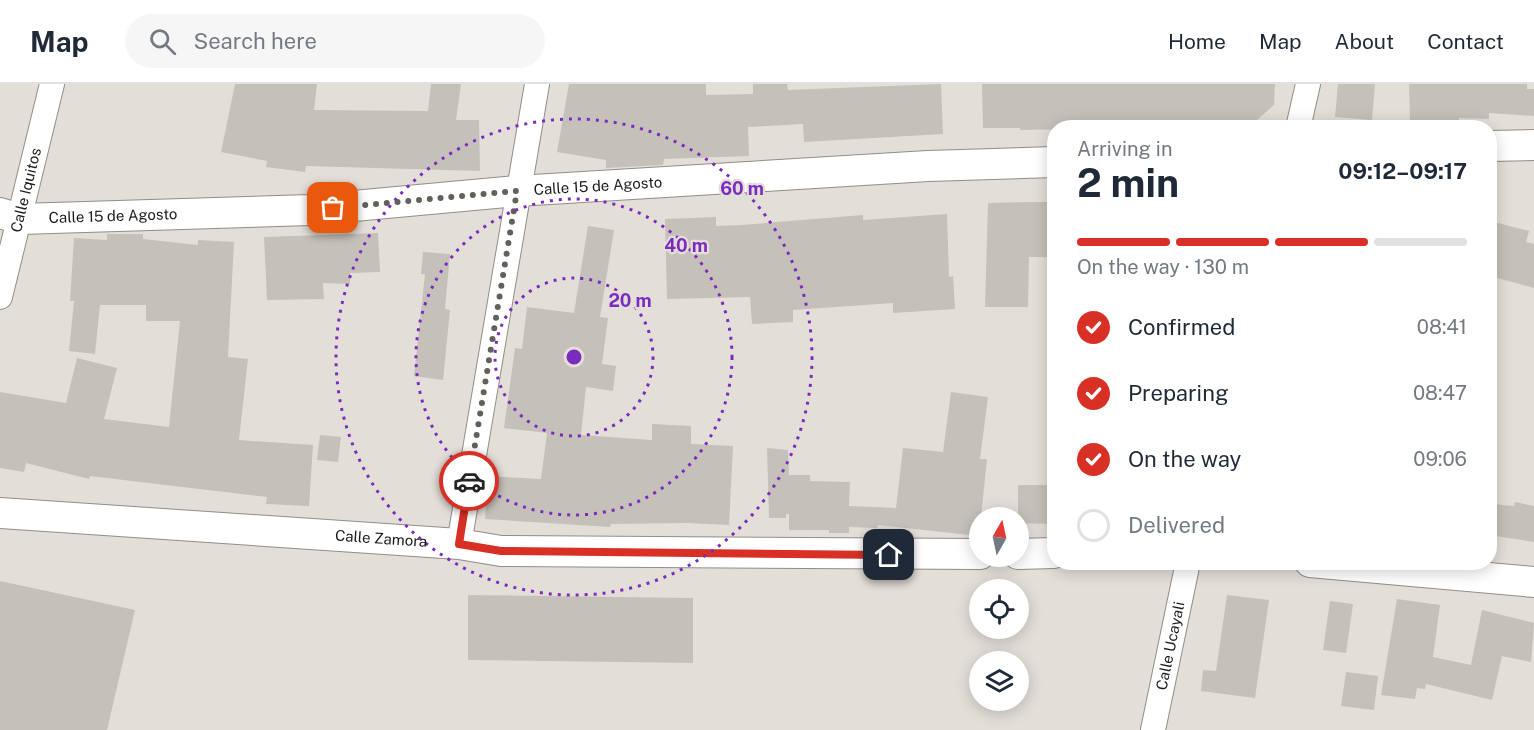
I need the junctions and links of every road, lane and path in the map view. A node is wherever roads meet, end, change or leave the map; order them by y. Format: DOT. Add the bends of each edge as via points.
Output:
graph roads {
  1 [pos="52,84"];
  2 [pos="537,84"];
  3 [pos="1308,84"];
  4 [pos="1300,120"];
  5 [pos="1534,145"];
  6 [pos="1497,146"];
  7 [pos="1047,162"];
  8 [pos="517,191"];
  9 [pos="10,216"];
  10 [pos="0,297"];
  11 [pos="0,513"];
  12 [pos="459,544"];
  13 [pos="1047,553"];
  14 [pos="969,554"];
  15 [pos="1029,554"];
  16 [pos="1186,570"];
  17 [pos="1400,570"];
  18 [pos="1534,582"];
  19 [pos="1153,730"];
  1 -- 9 [label="street, Calle Iquitos"];
  2 -- 8 [label="street"];
  3 -- 4 [label="street"];
  5 -- 6 [label="street"];
  7 -- 8 [label="street, Calle 15 de Agosto"];
  8 -- 9 [label="street, Calle 15 de Agosto" via="310,210"];
  8 -- 12 [label="street"];
  9 -- 10 [label="street, Calle Iquitos"];
  11 -- 12 [label="street, Calle Zamora"];
  12 -- 14 [label="street, Calle Zamora" via="501,551"];
  13 -- 15 [label="street"];
  16 -- 19 [label="street, Calle Ucayali"];
  17 -- 18 [label="street"];
}
